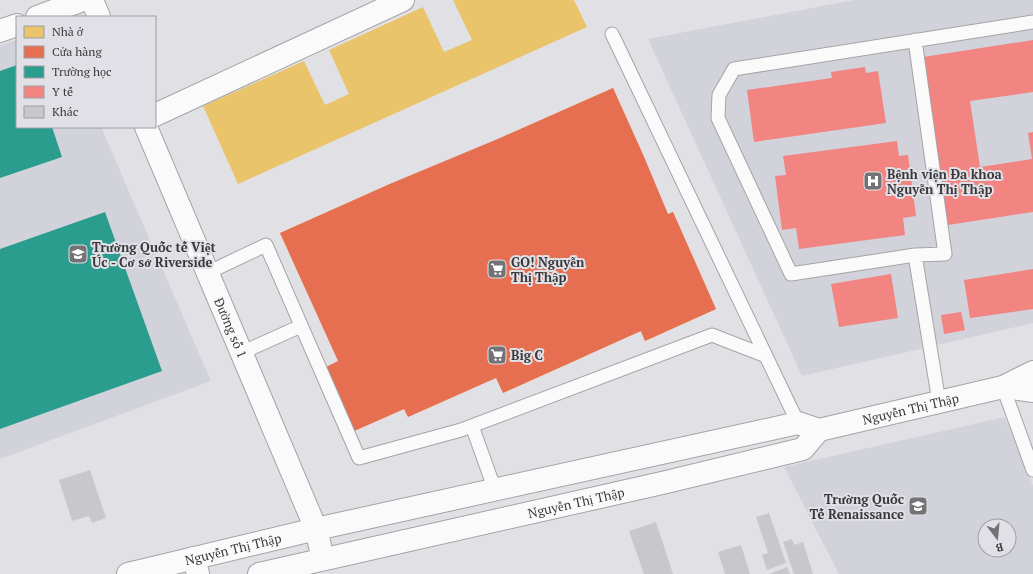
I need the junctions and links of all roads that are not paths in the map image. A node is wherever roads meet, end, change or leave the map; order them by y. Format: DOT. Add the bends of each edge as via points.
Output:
graph roads {
  1 [pos="83,0"];
  2 [pos="92,0"];
  3 [pos="404,0"];
  4 [pos="40,16"];
  5 [pos="99,16"];
  6 [pos="1033,22"];
  7 [pos="16,25"];
  8 [pos="0,31"];
  9 [pos="612,34"];
  10 [pos="915,40"];
  11 [pos="156,115"];
  12 [pos="146,128"];
  13 [pos="915,255"];
  14 [pos="207,273"];
  15 [pos="302,326"];
  16 [pos="241,353"];
  17 [pos="766,356"];
  18 [pos="1033,372"];
  19 [pos="1003,387"];
  20 [pos="1033,391"];
  21 [pos="939,402"];
  22 [pos="798,423"];
  23 [pos="472,426"];
  24 [pos="819,430"];
  25 [pos="1033,470"];
  26 [pos="495,490"];
  27 [pos="316,529"];
  28 [pos="323,559"];
  29 [pos="196,566"];
  30 [pos="128,574"];
  31 [pos="259,574"];
  1 -- 4 [label="main road"];
  2 -- 5 [label="main road"];
  3 -- 11 [label="main road"];
  6 -- 10 [label="lane"];
  7 -- 8 [label="main road"];
  9 -- 17 [label="lane"];
  10 -- 13 [label="lane" via="945,254"];
  10 -- 13 [label="lane" via="734,70 719,95 718,118 791,274"];
  12 -- 14 [label="main road, Đường số 1"];
  13 -- 21 [label="lane"];
  14 -- 15 [label="lane" via="266,246"];
  14 -- 16 [label="main road, Đường số 1"];
  15 -- 16 [label="lane"];
  15 -- 23 [label="lane" via="359,458"];
  16 -- 27 [label="main road, Đường số 1"];
  17 -- 22 [label="lane"];
  17 -- 23 [label="lane" via="712,336"];
  18 -- 19 [label="main road, Nguyễn Thị Thập"];
  19 -- 20 [label="main road, Nguyễn Thị Thập"];
  19 -- 21 [label="main road, Nguyễn Thị Thập"];
  19 -- 25 [label="lane"];
  21 -- 24 [label="main road, Nguyễn Thị Thập"];
  22 -- 24 [label="main road"];
  22 -- 26 [label="main road, Nguyễn Thị Thập"];
  23 -- 26 [label="lane"];
  24 -- 28 [label="main road, Nguyễn Thị Thập" via="803,449"];
  26 -- 27 [label="main road, Nguyễn Thị Thập"];
  27 -- 28 [label="main road"];
  27 -- 29 [label="main road, Nguyễn Thị Thập"];
  28 -- 31 [label="main road, Nguyễn Thị Thập"];
  29 -- 30 [label="main road, Nguyễn Thị Thập"];
}
